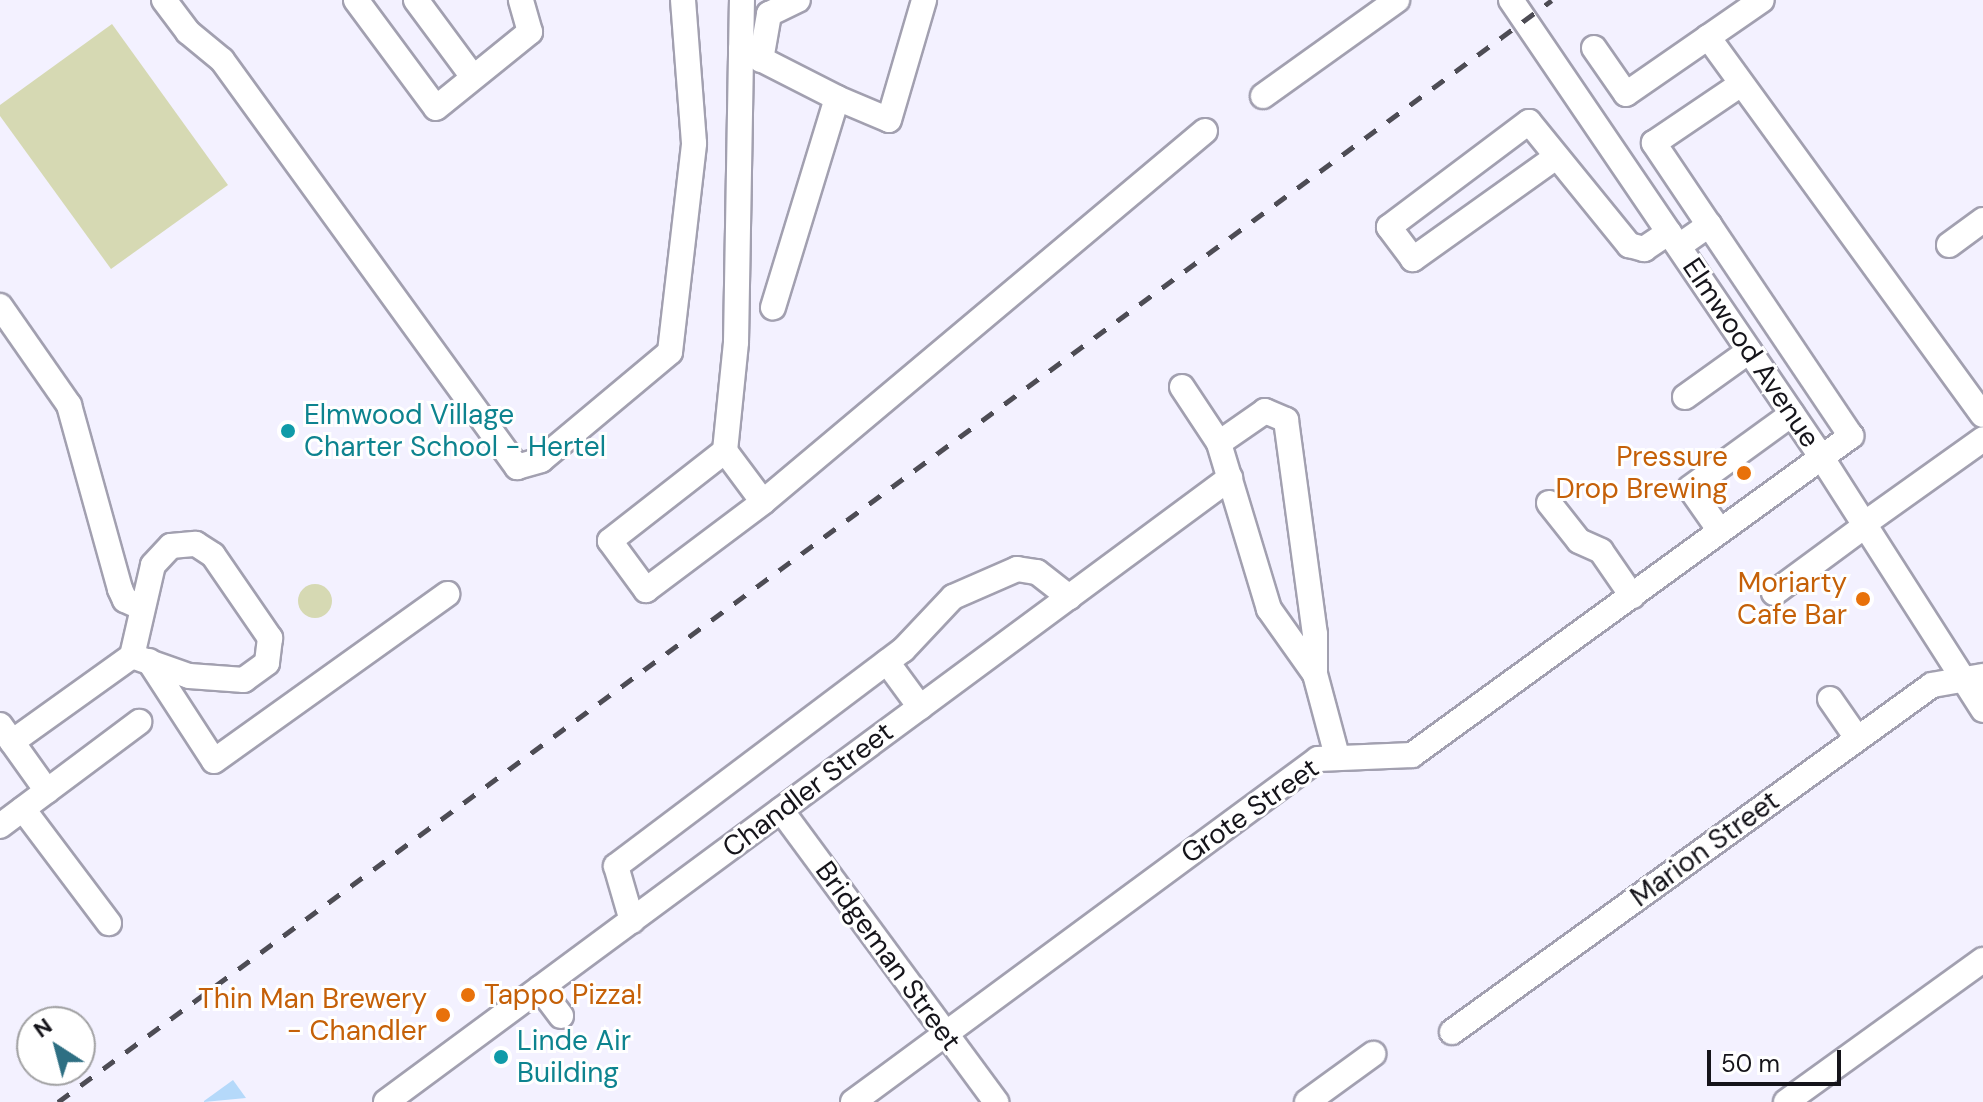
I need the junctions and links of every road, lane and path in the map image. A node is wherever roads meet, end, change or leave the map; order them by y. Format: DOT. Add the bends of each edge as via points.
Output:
graph roads {
  1 [pos="164,0"];
  2 [pos="356,0"];
  3 [pos="416,0"];
  4 [pos="521,0"];
  5 [pos="683,0"];
  6 [pos="742,0"];
  7 [pos="798,0"];
  8 [pos="924,0"];
  9 [pos="1397,0"];
  10 [pos="1511,0"];
  11 [pos="1762,0"];
  12 [pos="1708,37"];
  13 [pos="1594,48"];
  14 [pos="751,55"];
  15 [pos="473,77"];
  16 [pos="1741,84"];
  17 [pos="1263,96"];
  18 [pos="837,98"];
  19 [pos="1205,131"];
  20 [pos="1556,157"];
  21 [pos="1983,220"];
  22 [pos="1709,225"];
  23 [pos="1674,239"];
  24 [pos="1949,245"];
  25 [pos="0,306"];
  26 [pos="773,307"];
  27 [pos="1749,351"];
  28 [pos="1182,387"];
  29 [pos="1685,397"];
  30 [pos="1792,414"];
  31 [pos="1983,415"];
  32 [pos="1983,439"];
  33 [pos="1219,443"];
  34 [pos="725,451"];
  35 [pos="1822,458"];
  36 [pos="1230,478"];
  37 [pos="763,502"];
  38 [pos="1549,503"];
  39 [pos="1865,525"];
  40 [pos="1720,531"];
  41 [pos="1774,593"];
  42 [pos="447,594"];
  43 [pos="1632,596"];
  44 [pos="1069,597"];
  45 [pos="141,607"];
  46 [pos="141,659"];
  47 [pos="887,662"];
  48 [pos="1315,674"];
  49 [pos="1973,678"];
  50 [pos="1830,699"];
  51 [pos="920,707"];
  52 [pos="1983,710"];
  53 [pos="139,722"];
  54 [pos="6,734"];
  55 [pos="1857,738"];
  56 [pos="1337,756"];
  57 [pos="47,791"];
  58 [pos="23,809"];
  59 [pos="781,810"];
  60 [pos="0,826"];
  61 [pos="632,921"];
  62 [pos="109,923"];
  63 [pos="1983,960"];
  64 [pos="540,988"];
  65 [pos="561,1016"];
  66 [pos="1452,1032"];
  67 [pos="945,1034"];
  68 [pos="1373,1054"];
  69 [pos="386,1102"];
  70 [pos="853,1102"];
  71 [pos="996,1102"];
  72 [pos="1307,1102"];
  73 [pos="1786,1102"];
  1 -- 5 [label="street" via="188,32 222,60 517,467 541,460 670,352 694,143"];
  2 -- 15 [label="street" via="436,108"];
  3 -- 15 [label="street"];
  4 -- 15 [label="street" via="530,32"];
  6 -- 14 [label="street"];
  7 -- 14 [label="street" via="769,14"];
  8 -- 18 [label="street" via="889,120"];
  9 -- 17 [label="street"];
  10 -- 23 [label="street, Elmwood Avenue"];
  11 -- 12 [label="street"];
  12 -- 13 [label="street" via="1626,94"];
  12 -- 16 [label="street"];
  14 -- 18 [label="street"];
  14 -- 34 [label="street"];
  16 -- 22 [label="street" via="1654,143"];
  16 -- 31 [label="street"];
  18 -- 26 [label="street"];
  19 -- 37 [label="street"];
  20 -- 20 [label="street" via="1529,122 1389,227 1413,259"];
  20 -- 23 [label="street" via="1629,245 1644,249"];
  21 -- 24 [label="street"];
  22 -- 23 [label="street"];
  22 -- 35 [label="street, Grote Street" via="1851,436"];
  23 -- 27 [label="street, Elmwood Avenue"];
  25 -- 45 [label="street" via="69,405 120,589 125,600"];
  27 -- 29 [label="street"];
  27 -- 30 [label="street, Elmwood Avenue"];
  28 -- 33 [label="street"];
  30 -- 35 [label="street, Elmwood Avenue"];
  30 -- 40 [label="street" via="1690,488"];
  32 -- 39 [label="street"];
  33 -- 36 [label="street"];
  33 -- 48 [label="street" via="1265,411 1286,420 1315,634"];
  34 -- 37 [label="street"];
  34 -- 37 [label="street" via="610,541 646,590"];
  35 -- 39 [label="street, Elmwood Avenue"];
  35 -- 40 [label="street, Grote Street"];
  36 -- 44 [label="street, Chandler Street"];
  36 -- 48 [label="street" via="1269,609"];
  38 -- 43 [label="street" via="1579,541 1601,551"];
  39 -- 41 [label="street"];
  39 -- 49 [label="street, Elmwood Avenue"];
  40 -- 43 [label="street, Grote Street"];
  42 -- 46 [label="street" via="214,761"];
  43 -- 56 [label="street, Grote Street" via="1412,755"];
  44 -- 47 [label="street" via="1037,572 999,574 953,597"];
  44 -- 51 [label="street, Chandler Street"];
  45 -- 46 [label="street"];
  45 -- 46 [label="street" via="157,556 171,546 196,544 213,555 270,638 267,663 244,680 189,676"];
  46 -- 54 [label="street"];
  47 -- 51 [label="street"];
  47 -- 61 [label="street" via="616,866"];
  48 -- 56 [label="street"];
  49 -- 52 [label="street, Elmwood Avenue"];
  49 -- 55 [label="street, Marion Street" via="1932,685"];
  50 -- 55 [label="street"];
  51 -- 59 [label="street, Chandler Street"];
  53 -- 57 [label="street"];
  54 -- 57 [label="street"];
  55 -- 66 [label="street, Marion Street"];
  56 -- 67 [label="street, Grote Street" via="1318,759"];
  57 -- 58 [label="street"];
  58 -- 60 [label="street"];
  58 -- 62 [label="street"];
  59 -- 61 [label="street, Chandler Street"];
  59 -- 67 [label="street, Bridgeman Street"];
  61 -- 64 [label="street, Chandler Street"];
  63 -- 73 [label="street"];
  64 -- 65 [label="street"];
  64 -- 69 [label="street, Chandler Street"];
  67 -- 70 [label="street, Grote Street"];
  67 -- 71 [label="street, Bridgeman Street"];
  68 -- 72 [label="street"];
}
